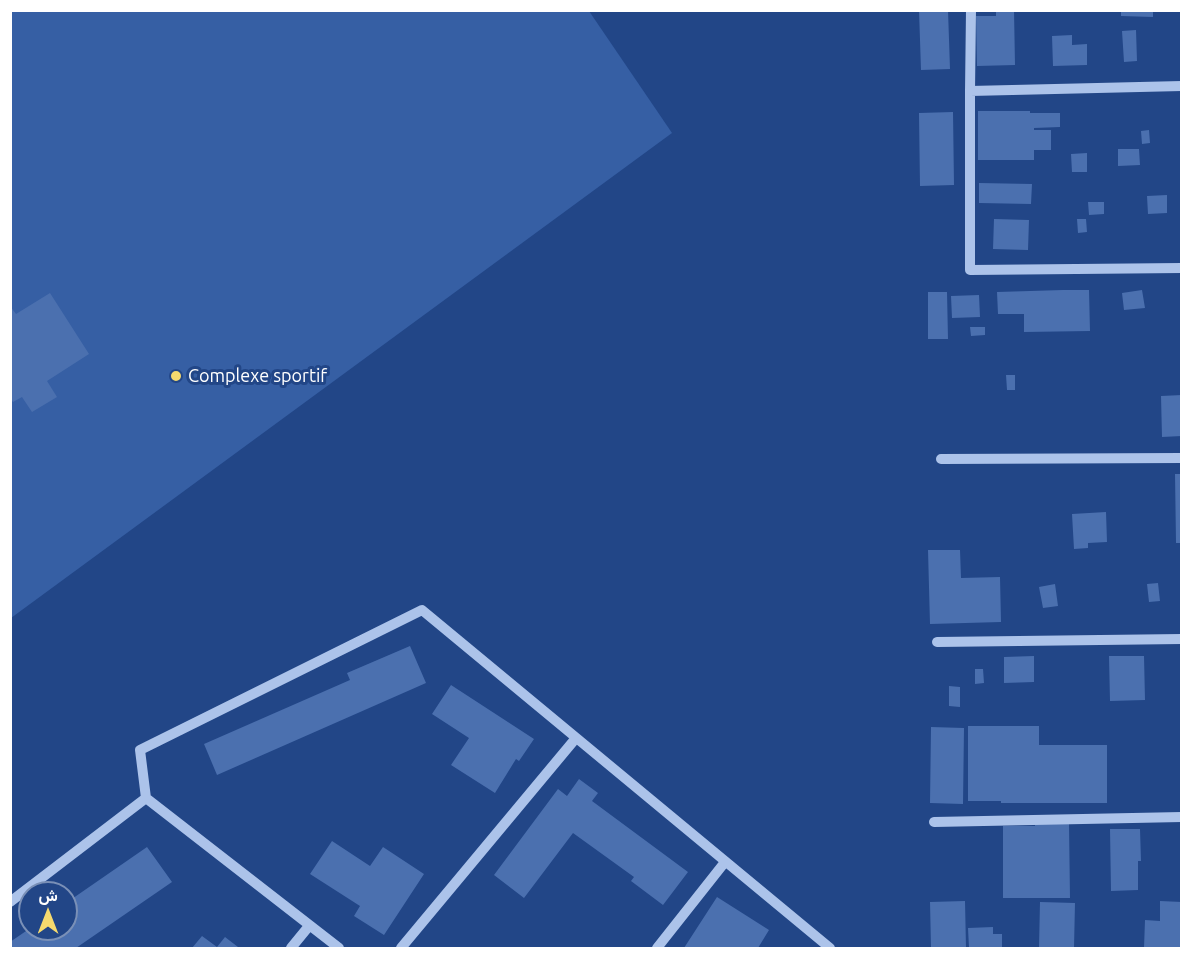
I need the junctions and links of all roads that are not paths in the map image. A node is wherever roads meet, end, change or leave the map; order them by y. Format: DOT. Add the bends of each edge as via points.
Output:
graph roads {
  1 [pos="971,10"];
  2 [pos="1182,86"];
  3 [pos="970,91"];
  4 [pos="1182,268"];
  5 [pos="1182,458"];
  6 [pos="941,459"];
  7 [pos="1182,639"];
  8 [pos="937,642"];
  9 [pos="576,738"];
  10 [pos="146,798"];
  11 [pos="1182,817"];
  12 [pos="934,822"];
  13 [pos="725,862"];
  14 [pos="10,902"];
  15 [pos="309,926"];
  16 [pos="291,948"];
  17 [pos="339,948"];
  18 [pos="401,948"];
  19 [pos="657,948"];
  20 [pos="830,948"];
  1 -- 3 [label="street"];
  2 -- 3 [label="street"];
  3 -- 4 [label="street" via="970,270"];
  5 -- 6 [label="street"];
  7 -- 8 [label="street"];
  9 -- 10 [label="street" via="422,610 140,750"];
  9 -- 13 [label="street"];
  9 -- 18 [label="street"];
  10 -- 14 [label="street"];
  10 -- 15 [label="street"];
  11 -- 12 [label="street"];
  13 -- 19 [label="street"];
  13 -- 20 [label="street"];
  15 -- 16 [label="street"];
  15 -- 17 [label="street"];
}
